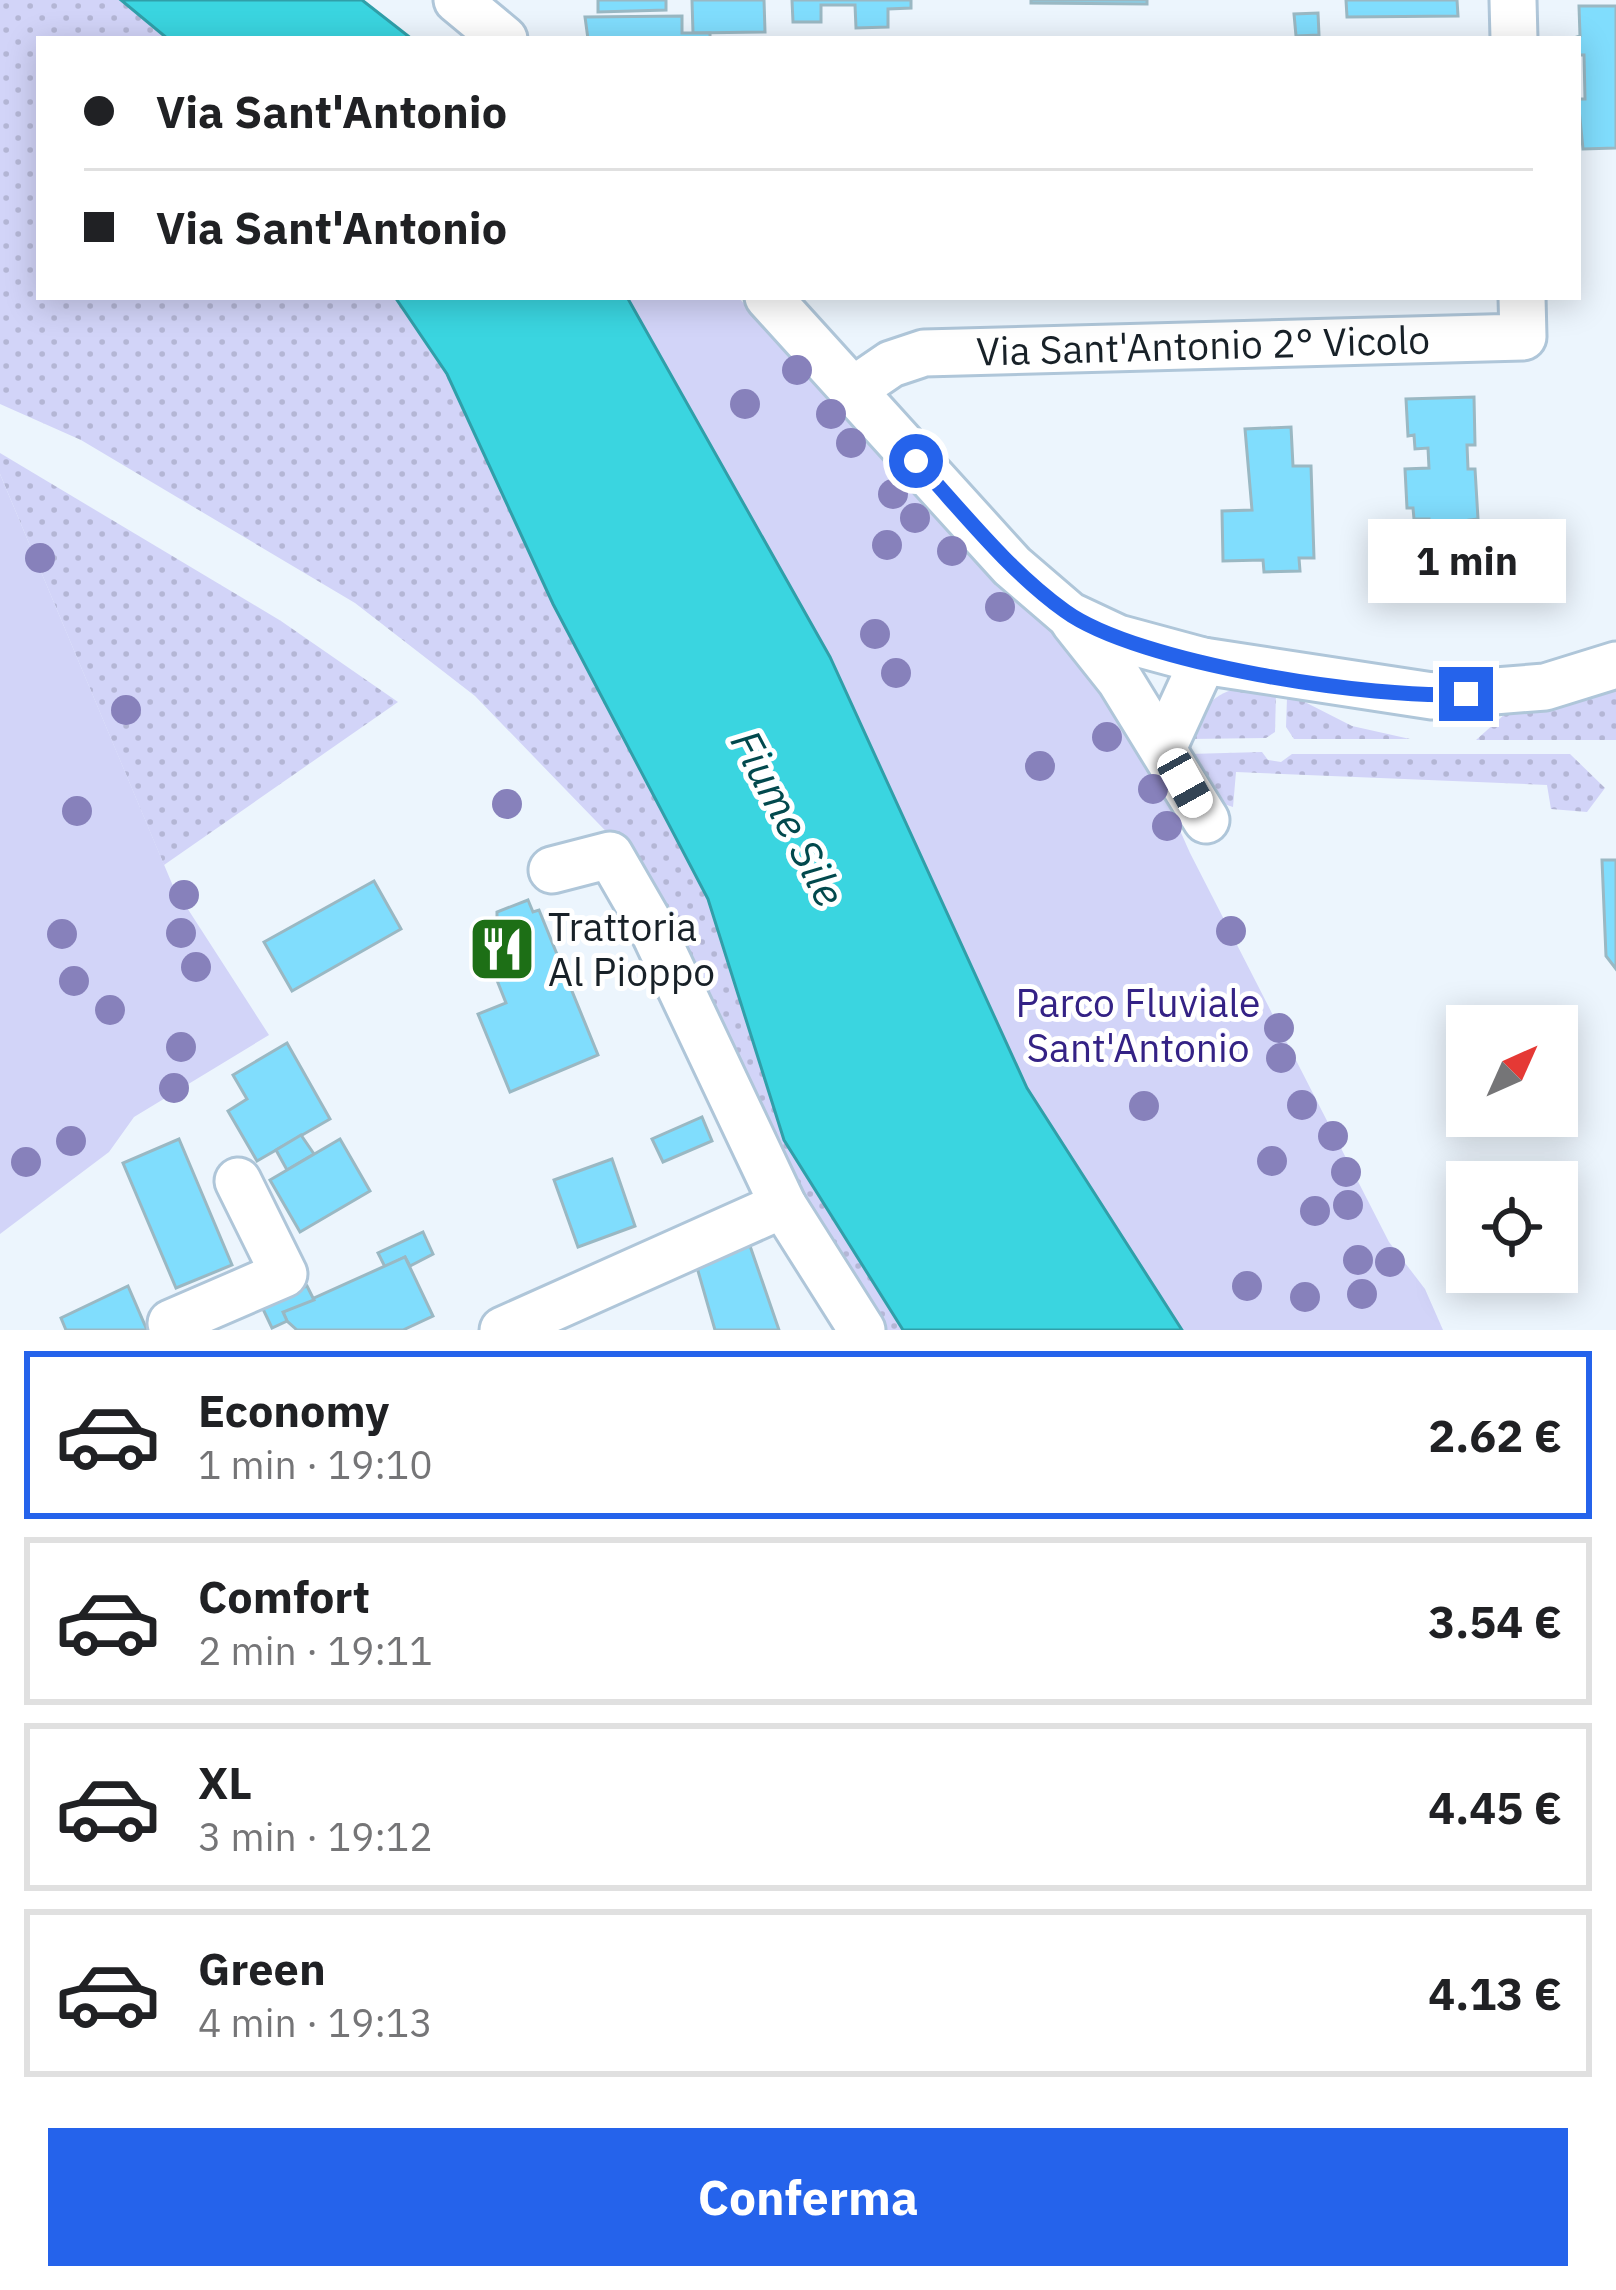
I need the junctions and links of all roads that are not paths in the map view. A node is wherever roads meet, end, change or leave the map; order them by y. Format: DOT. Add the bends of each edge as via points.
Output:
graph roads {
  1 [pos="457,0"];
  2 [pos="1513,0"];
  3 [pos="500,36"];
  4 [pos="1514,36"];
  5 [pos="771,300"];
  6 [pos="1522,300"];
  7 [pos="853,390"];
  8 [pos="1069,614"];
  9 [pos="1183,656"];
  10 [pos="1616,665"];
  11 [pos="1164,746"];
  12 [pos="1206,820"];
  13 [pos="552,870"];
  14 [pos="238,1181"];
  15 [pos="783,1205"];
  16 [pos="173,1330"];
  17 [pos="503,1330"];
  18 [pos="862,1330"];
  1 -- 3 [label="street"];
  2 -- 4 [label="street"];
  5 -- 7 [label="street"];
  6 -- 7 [label="street, Via Sant'Antonio 2° Vicolo" via="1523,337 925,353"];
  7 -- 8 [label="street" via="1012,566"];
  8 -- 9 [label="street"];
  8 -- 11 [label="street"];
  9 -- 10 [label="street" via="1432,696 1545,687"];
  9 -- 11 [label="street"];
  11 -- 12 [label="street"];
  13 -- 15 [label="street" via="610,855"];
  14 -- 16 [label="street" via="284,1274 171,1323"];
  15 -- 17 [label="street"];
  15 -- 18 [label="street"];
}
